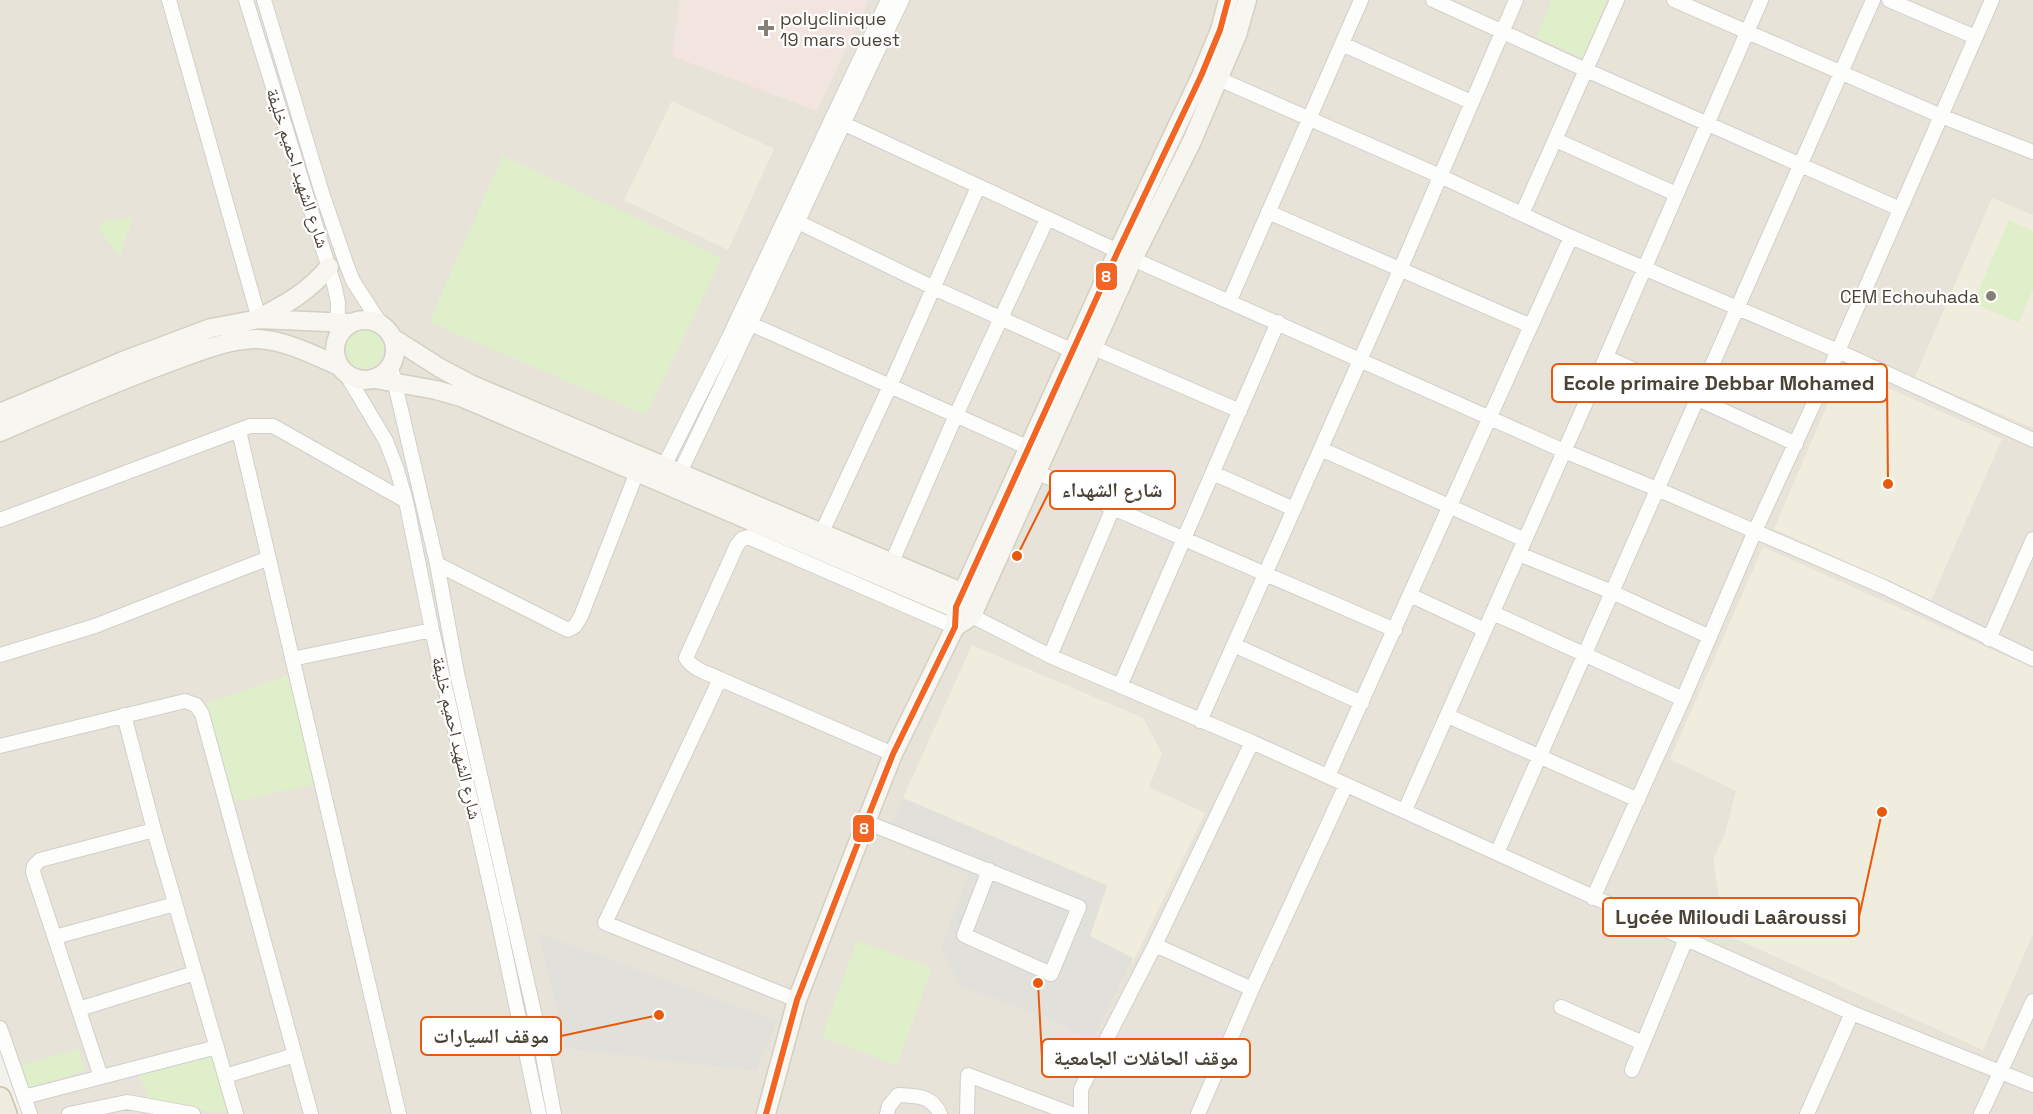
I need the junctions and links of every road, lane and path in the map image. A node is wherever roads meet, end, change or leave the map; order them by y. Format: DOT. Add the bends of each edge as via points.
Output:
graph roads {
  1 [pos="169,0"];
  2 [pos="246,0"];
  3 [pos="264,0"];
  4 [pos="888,0"];
  5 [pos="902,0"];
  6 [pos="1227,0"];
  7 [pos="1247,0"];
  8 [pos="1361,0"];
  9 [pos="1433,0"];
  10 [pos="1516,0"];
  11 [pos="1617,0"];
  12 [pos="1674,0"];
  13 [pos="1761,0"];
  14 [pos="1873,0"];
  15 [pos="1889,0"];
  16 [pos="1992,0"];
  17 [pos="1502,30"];
  18 [pos="1747,32"];
  19 [pos="1975,37"];
  20 [pos="1342,44"];
  21 [pos="1586,70"];
  22 [pos="1842,74"];
  23 [pos="1220,79"];
  24 [pos="1472,102"];
  25 [pos="1941,116"];
  26 [pos="1308,119"];
  27 [pos="837,121"];
  28 [pos="1707,124"];
  29 [pos="1556,140"];
  30 [pos="2033,152"];
  31 [pos="1801,165"];
  32 [pos="1440,176"];
  33 [pos="978,187"];
  34 [pos="1676,194"];
  35 [pos="1900,209"];
  36 [pos="1268,212"];
  37 [pos="1522,214"];
  38 [pos="1047,219"];
  39 [pos="798,222"];
  40 [pos="1571,237"];
  41 [pos="1126,255"];
  42 [pos="329,267"];
  43 [pos="1644,269"];
  44 [pos="1400,270"];
  45 [pos="934,288"];
  46 [pos="1230,300"];
  47 [pos="1736,308"];
  48 [pos="1001,318"];
  49 [pos="259,319"];
  50 [pos="1278,322"];
  51 [pos="380,324"];
  52 [pos="752,324"];
  53 [pos="1531,326"];
  54 [pos="342,327"];
  55 [pos="393,338"];
  56 [pos="1094,348"];
  57 [pos="1073,351"];
  58 [pos="1838,351"];
  59 [pos="1606,357"];
  60 [pos="1361,359"];
  61 [pos="343,370"];
  62 [pos="392,374"];
  63 [pos="890,386"];
  64 [pos="1698,400"];
  65 [pos="1240,411"];
  66 [pos="0,413"];
  67 [pos="956,415"];
  68 [pos="1490,417"];
  69 [pos="238,431"];
  70 [pos="0,432"];
  71 [pos="2033,440"];
  72 [pos="1796,444"];
  73 [pos="1029,448"];
  74 [pos="1321,450"];
  75 [pos="1564,451"];
  76 [pos="672,469"];
  77 [pos="637,472"];
  78 [pos="1037,472"];
  79 [pos="1214,473"];
  80 [pos="1657,489"];
  81 [pos="406,501"];
  82 [pos="1449,506"];
  83 [pos="1113,508"];
  84 [pos="1294,509"];
  85 [pos="0,520"];
  86 [pos="1755,531"];
  87 [pos="822,532"];
  88 [pos="1185,539"];
  89 [pos="2033,539"];
  90 [pos="1525,540"];
  91 [pos="1519,554"];
  92 [pos="269,558"];
  93 [pos="892,562"];
  94 [pos="437,564"];
  95 [pos="1265,575"];
  96 [pos="1612,592"];
  97 [pos="1410,596"];
  98 [pos="968,604"];
  99 [pos="1493,613"];
  100 [pos="955,627"];
  101 [pos="432,630"];
  102 [pos="1395,630"];
  103 [pos="1485,630"];
  104 [pos="1710,637"];
  105 [pos="1989,639"];
  106 [pos="1234,645"];
  107 [pos="0,655"];
  108 [pos="1585,655"];
  109 [pos="1050,656"];
  110 [pos="292,659"];
  111 [pos="2033,659"];
  112 [pos="720,679"];
  113 [pos="1120,686"];
  114 [pos="1683,699"];
  115 [pos="1362,703"];
  116 [pos="124,715"];
  117 [pos="1448,716"];
  118 [pos="1200,721"];
  119 [pos="1252,742"];
  120 [pos="0,746"];
  121 [pos="893,754"];
  122 [pos="1540,757"];
  123 [pos="1328,776"];
  124 [pos="1346,784"];
  125 [pos="1638,800"];
  126 [pos="1405,810"];
  127 [pos="866,822"];
  128 [pos="154,830"];
  129 [pos="1497,854"];
  130 [pos="989,870"];
  131 [pos="1593,898"];
  132 [pos="175,904"];
  133 [pos="55,937"];
  134 [pos="1686,939"];
  135 [pos="1155,945"];
  136 [pos="195,973"];
  137 [pos="1252,989"];
  138 [pos="797,1000"];
  139 [pos="2033,1001"];
  140 [pos="1561,1007"];
  141 [pos="79,1009"];
  142 [pos="1852,1013"];
  143 [pos="0,1028"];
  144 [pos="1643,1043"];
  145 [pos="217,1047"];
  146 [pos="295,1055"];
  147 [pos="1632,1070"];
  148 [pos="1999,1072"];
  149 [pos="225,1076"];
  150 [pos="101,1077"];
  151 [pos="2033,1085"];
  152 [pos="24,1097"];
  153 [pos="0,1098"];
  154 [pos="6,1114"];
  155 [pos="30,1114"];
  156 [pos="69,1114"];
  157 [pos="193,1114"];
  158 [pos="237,1114"];
  159 [pos="311,1114"];
  160 [pos="399,1114"];
  161 [pos="539,1114"];
  162 [pos="554,1114"];
  163 [pos="766,1114"];
  164 [pos="887,1114"];
  165 [pos="940,1114"];
  166 [pos="967,1114"];
  167 [pos="1072,1114"];
  168 [pos="1081,1114"];
  169 [pos="1198,1114"];
  170 [pos="1807,1114"];
  171 [pos="1981,1114"];
  1 -- 49 [label="street"];
  2 -- 42 [label="street, شارع الشهيد احميم خليفة"];
  3 -- 51 [label="street, شارع الشهيد احميم خليفة" via="345,259 353,281"];
  4 -- 27 [label="street"];
  5 -- 27 [label="street"];
  6 -- 41 [label="main road" via="1202,76"];
  7 -- 23 [label="main road"];
  8 -- 20 [label="street"];
  9 -- 17 [label="street"];
  10 -- 17 [label="street"];
  11 -- 21 [label="street"];
  12 -- 18 [label="street"];
  13 -- 18 [label="street"];
  14 -- 22 [label="street"];
  15 -- 19 [label="street"];
  16 -- 19 [label="street"];
  17 -- 21 [label="street"];
  17 -- 24 [label="street"];
  18 -- 22 [label="street"];
  18 -- 28 [label="street"];
  19 -- 25 [label="street"];
  20 -- 24 [label="street"];
  20 -- 26 [label="street"];
  21 -- 28 [label="street"];
  21 -- 29 [label="street"];
  22 -- 25 [label="street"];
  22 -- 31 [label="street"];
  23 -- 26 [label="street"];
  23 -- 41 [label="main road" via="1192,141"];
  24 -- 32 [label="street"];
  25 -- 30 [label="street"];
  25 -- 35 [label="street"];
  26 -- 32 [label="street"];
  26 -- 36 [label="street"];
  27 -- 33 [label="street"];
  27 -- 39 [label="street"];
  27 -- 76 [label="street" via="728,339"];
  28 -- 31 [label="street"];
  28 -- 34 [label="street"];
  29 -- 34 [label="street"];
  29 -- 37 [label="street"];
  31 -- 35 [label="street"];
  31 -- 47 [label="street"];
  32 -- 37 [label="street"];
  32 -- 44 [label="street"];
  33 -- 38 [label="street"];
  33 -- 45 [label="street"];
  34 -- 43 [label="street"];
  35 -- 58 [label="street"];
  36 -- 44 [label="street"];
  36 -- 46 [label="street"];
  37 -- 40 [label="street"];
  38 -- 41 [label="street"];
  38 -- 48 [label="street"];
  39 -- 45 [label="street"];
  39 -- 52 [label="street"];
  40 -- 43 [label="street"];
  40 -- 53 [label="street"];
  41 -- 46 [label="street"];
  41 -- 56 [label="main road"];
  41 -- 57 [label="main road"];
  42 -- 49 [label="main road" via="298,297"];
  42 -- 54 [label="street, شارع الشهيد احميم خليفة"];
  43 -- 47 [label="street"];
  43 -- 59 [label="street"];
  44 -- 53 [label="street"];
  44 -- 60 [label="street"];
  45 -- 48 [label="street"];
  45 -- 63 [label="street"];
  46 -- 50 [label="street"];
  47 -- 58 [label="street"];
  47 -- 64 [label="street"];
  48 -- 57 [label="street"];
  48 -- 67 [label="street"];
  49 -- 54 [label="main road"];
  49 -- 66 [label="main road" via="211,328"];
  50 -- 60 [label="street"];
  50 -- 65 [label="street"];
  51 -- 54 [label="main road" via="366,320"];
  51 -- 55 [label="main road"];
  52 -- 63 [label="street"];
  52 -- 76 [label="street"];
  53 -- 68 [label="street"];
  54 -- 61 [label="main road" via="334,347"];
  55 -- 62 [label="main road"];
  55 -- 76 [label="main road" via="470,384"];
  56 -- 65 [label="street"];
  56 -- 78 [label="main road"];
  57 -- 73 [label="main road"];
  58 -- 71 [label="street"];
  58 -- 72 [label="street"];
  59 -- 64 [label="street"];
  59 -- 75 [label="street"];
  60 -- 68 [label="street"];
  60 -- 74 [label="street"];
  61 -- 62 [label="main road" via="360,380"];
  61 -- 70 [label="main road" via="276,342 238,341 130,376"];
  61 -- 81 [label="street, شارع الشهيد احميم خليفة" via="386,441"];
  62 -- 77 [label="main road" via="454,395"];
  62 -- 94 [label="street, شارع الشهيد احميم خليفة"];
  63 -- 67 [label="street"];
  63 -- 87 [label="street"];
  64 -- 72 [label="street"];
  64 -- 80 [label="street"];
  65 -- 79 [label="street"];
  67 -- 73 [label="street"];
  67 -- 93 [label="street"];
  68 -- 75 [label="street"];
  68 -- 82 [label="street"];
  69 -- 81 [label="street" via="273,426"];
  69 -- 85 [label="street"];
  69 -- 92 [label="street"];
  72 -- 86 [label="street"];
  73 -- 98 [label="main road"];
  74 -- 82 [label="street"];
  74 -- 84 [label="street"];
  75 -- 80 [label="street"];
  75 -- 90 [label="street"];
  76 -- 87 [label="main road"];
  77 -- 94 [label="street" via="581,616 568,630"];
  77 -- 98 [label="main road"];
  78 -- 83 [label="street"];
  78 -- 98 [label="main road"];
  79 -- 84 [label="street"];
  79 -- 88 [label="street"];
  80 -- 86 [label="street"];
  80 -- 96 [label="street"];
  81 -- 101 [label="street, شارع الشهيد احميم خليفة"];
  82 -- 90 [label="street"];
  82 -- 97 [label="street"];
  83 -- 88 [label="street"];
  83 -- 109 [label="street"];
  84 -- 95 [label="street"];
  86 -- 104 [label="street"];
  86 -- 105 [label="street" via="1884,587"];
  87 -- 93 [label="main road"];
  88 -- 95 [label="street"];
  88 -- 113 [label="street"];
  89 -- 105 [label="street"];
  90 -- 91 [label="street"];
  91 -- 96 [label="street"];
  91 -- 99 [label="street"];
  92 -- 107 [label="street" via="95,626"];
  92 -- 110 [label="street"];
  93 -- 98 [label="main road"];
  94 -- 162 [label="street, شارع الشهيد احميم خليفة"];
  95 -- 102 [label="street"];
  95 -- 106 [label="street"];
  96 -- 104 [label="street"];
  96 -- 108 [label="street"];
  97 -- 102 [label="street"];
  97 -- 103 [label="street"];
  98 -- 100 [label="main road"];
  98 -- 109 [label="street" via="992,626"];
  99 -- 103 [label="street"];
  99 -- 108 [label="street"];
  100 -- 112 [label="street" via="748,537 736,545 686,658 696,668"];
  100 -- 121 [label="main road"];
  101 -- 110 [label="street"];
  101 -- 161 [label="street, شارع الشهيد احميم خليفة"];
  102 -- 115 [label="street"];
  103 -- 117 [label="street"];
  104 -- 114 [label="street"];
  105 -- 111 [label="street"];
  106 -- 115 [label="street"];
  106 -- 118 [label="street"];
  108 -- 114 [label="street"];
  108 -- 122 [label="street"];
  109 -- 113 [label="street"];
  110 -- 160 [label="street"];
  112 -- 121 [label="street"];
  112 -- 138 [label="street" via="605,923"];
  113 -- 118 [label="street"];
  114 -- 125 [label="street"];
  115 -- 123 [label="street"];
  116 -- 120 [label="street"];
  116 -- 128 [label="street"];
  116 -- 146 [label="street" via="184,700 196,705 202,714"];
  117 -- 122 [label="street"];
  117 -- 126 [label="street"];
  118 -- 119 [label="street"];
  119 -- 123 [label="street"];
  119 -- 135 [label="street"];
  121 -- 127 [label="main road"];
  122 -- 125 [label="street"];
  122 -- 129 [label="street"];
  123 -- 124 [label="street"];
  124 -- 126 [label="street"];
  124 -- 137 [label="street"];
  125 -- 131 [label="street"];
  126 -- 129 [label="street"];
  127 -- 130 [label="street"];
  127 -- 138 [label="main road"];
  128 -- 132 [label="street"];
  128 -- 133 [label="street" via="36,863 33,872"];
  129 -- 131 [label="street"];
  130 -- 130 [label="street" via="1079,907 1051,974 964,935"];
  131 -- 134 [label="street"];
  132 -- 133 [label="street"];
  132 -- 136 [label="street"];
  133 -- 141 [label="street"];
  134 -- 142 [label="street"];
  134 -- 144 [label="street"];
  135 -- 137 [label="street"];
  135 -- 168 [label="street" via="1081,1089"];
  136 -- 141 [label="street"];
  136 -- 145 [label="street"];
  137 -- 169 [label="street"];
  138 -- 163 [label="main road"];
  139 -- 148 [label="street"];
  140 -- 144 [label="street"];
  141 -- 150 [label="street"];
  142 -- 148 [label="street"];
  142 -- 170 [label="street"];
  143 -- 152 [label="street"];
  144 -- 147 [label="street"];
  145 -- 149 [label="street"];
  145 -- 150 [label="street"];
  146 -- 149 [label="street"];
  146 -- 159 [label="street"];
  148 -- 151 [label="street"];
  148 -- 171 [label="street"];
  149 -- 158 [label="street"];
  150 -- 152 [label="street"];
  152 -- 155 [label="street"];
  153 -- 154 [label="highway"];
  156 -- 157 [label="street" via="127,1102"];
  164 -- 165 [label="street" via="898,1095 932,1101"];
  166 -- 167 [label="street" via="968,1075"];
}
